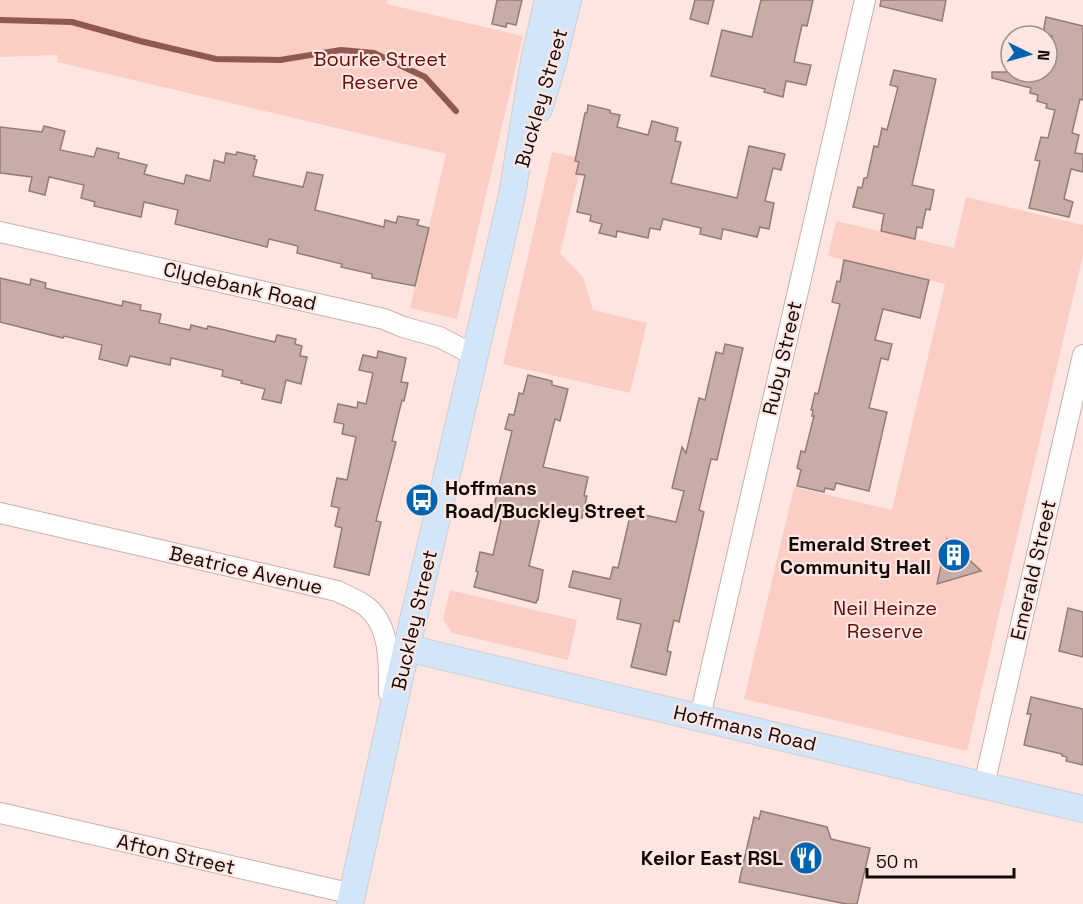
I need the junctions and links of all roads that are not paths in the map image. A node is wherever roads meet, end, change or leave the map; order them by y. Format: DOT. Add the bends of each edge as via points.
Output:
graph roads {
  1 [pos="548,0"];
  2 [pos="568,0"];
  3 [pos="865,0"];
  4 [pos="512,195"];
  5 [pos="0,232"];
  6 [pos="1083,355"];
  7 [pos="476,356"];
  8 [pos="0,513"];
  9 [pos="407,648"];
  10 [pos="700,717"];
  11 [pos="389,725"];
  12 [pos="984,785"];
  13 [pos="1083,809"];
  14 [pos="0,813"];
  15 [pos="352,899"];
  1 -- 4 [label="main road, Buckley Street"];
  2 -- 4 [label="main road, Buckley Street"];
  3 -- 10 [label="street, Ruby Street"];
  4 -- 7 [label="main road, Buckley Street"];
  5 -- 7 [label="street, Clydebank Road" via="384,319 439,337"];
  6 -- 12 [label="street, Emerald Street"];
  7 -- 9 [label="main road, Buckley Street"];
  8 -- 11 [label="street, Beatrice Avenue" via="337,591 353,598 377,619 389,652"];
  9 -- 10 [label="main road, Hoffmans Road"];
  9 -- 11 [label="main road, Buckley Street"];
  10 -- 12 [label="main road, Hoffmans Road"];
  11 -- 15 [label="main road, Buckley Street"];
  12 -- 13 [label="main road, Hoffmans Road"];
  14 -- 15 [label="street, Afton Street"];
}
